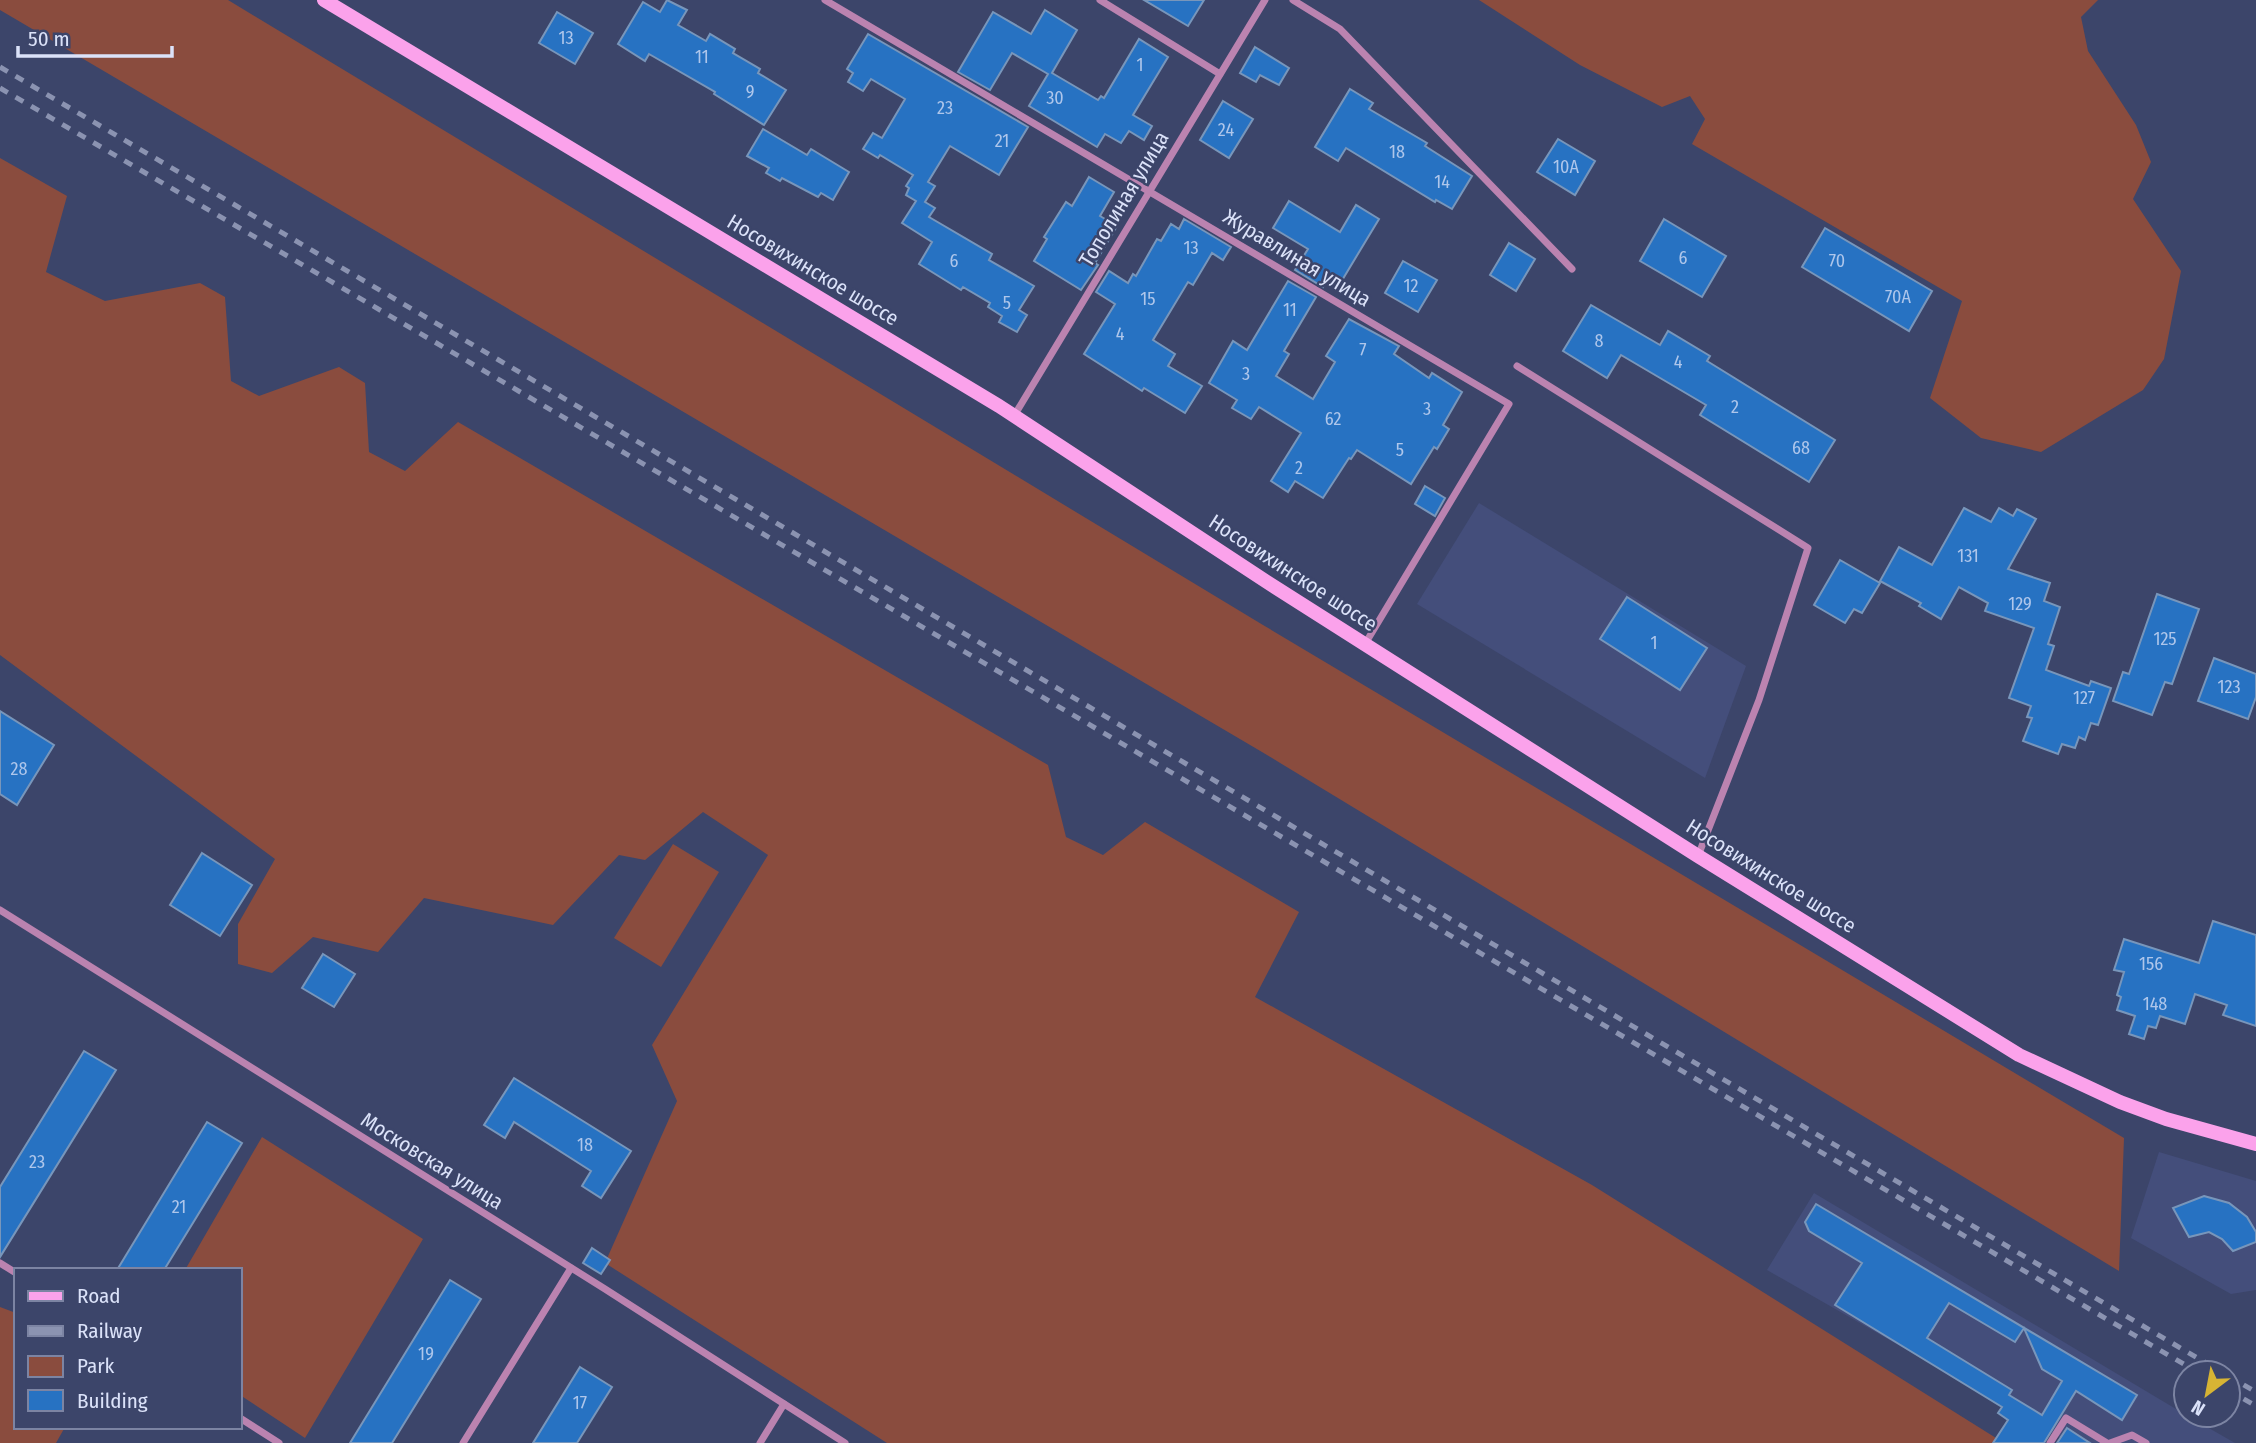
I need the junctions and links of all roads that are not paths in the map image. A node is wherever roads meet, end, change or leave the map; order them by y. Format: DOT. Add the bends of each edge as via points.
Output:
graph roads {
  1 [pos="324,0"];
  2 [pos="825,0"];
  3 [pos="1100,0"];
  4 [pos="1265,0"];
  5 [pos="1293,0"];
  6 [pos="1220,74"];
  7 [pos="1149,191"];
  8 [pos="1572,270"];
  9 [pos="1517,366"];
  10 [pos="1013,417"];
  11 [pos="1365,644"];
  12 [pos="1698,856"];
  13 [pos="0,910"];
  14 [pos="2256,1143"];
  15 [pos="571,1269"];
  16 [pos="784,1404"];
  17 [pos="242,1419"];
  18 [pos="279,1443"];
  19 [pos="463,1443"];
  20 [pos="760,1443"];
  21 [pos="845,1443"];
  22 [pos="2050,1443"];
  23 [pos="2108,1443"];
  24 [pos="2146,1443"];
  1 -- 10 [label="main road, Носовихинское шоссе"];
  2 -- 7 [label="street, Журавлиная улица"];
  3 -- 6 [label="street"];
  4 -- 6 [label="street, Тополиная улица"];
  5 -- 8 [label="street" via="1340,29"];
  6 -- 7 [label="street, Тополиная улица"];
  7 -- 10 [label="street, Тополиная улица"];
  7 -- 11 [label="street, Журавлиная улица" via="1509,404"];
  9 -- 12 [label="street" via="1808,548 1759,700"];
  10 -- 11 [label="main road, Носовихинское шоссе"];
  11 -- 12 [label="main road, Носовихинское шоссе"];
  12 -- 14 [label="main road, Носовихинское шоссе" via="2028,1059 2166,1119"];
  13 -- 15 [label="street, Московская улица"];
  15 -- 16 [label="street, Московская улица"];
  15 -- 19 [label="street"];
  16 -- 20 [label="street"];
  16 -- 21 [label="street, Московская улица"];
  17 -- 18 [label="street"];
  22 -- 23 [label="street" via="2066,1418"];
  23 -- 24 [label="street" via="2132,1435"];
}
